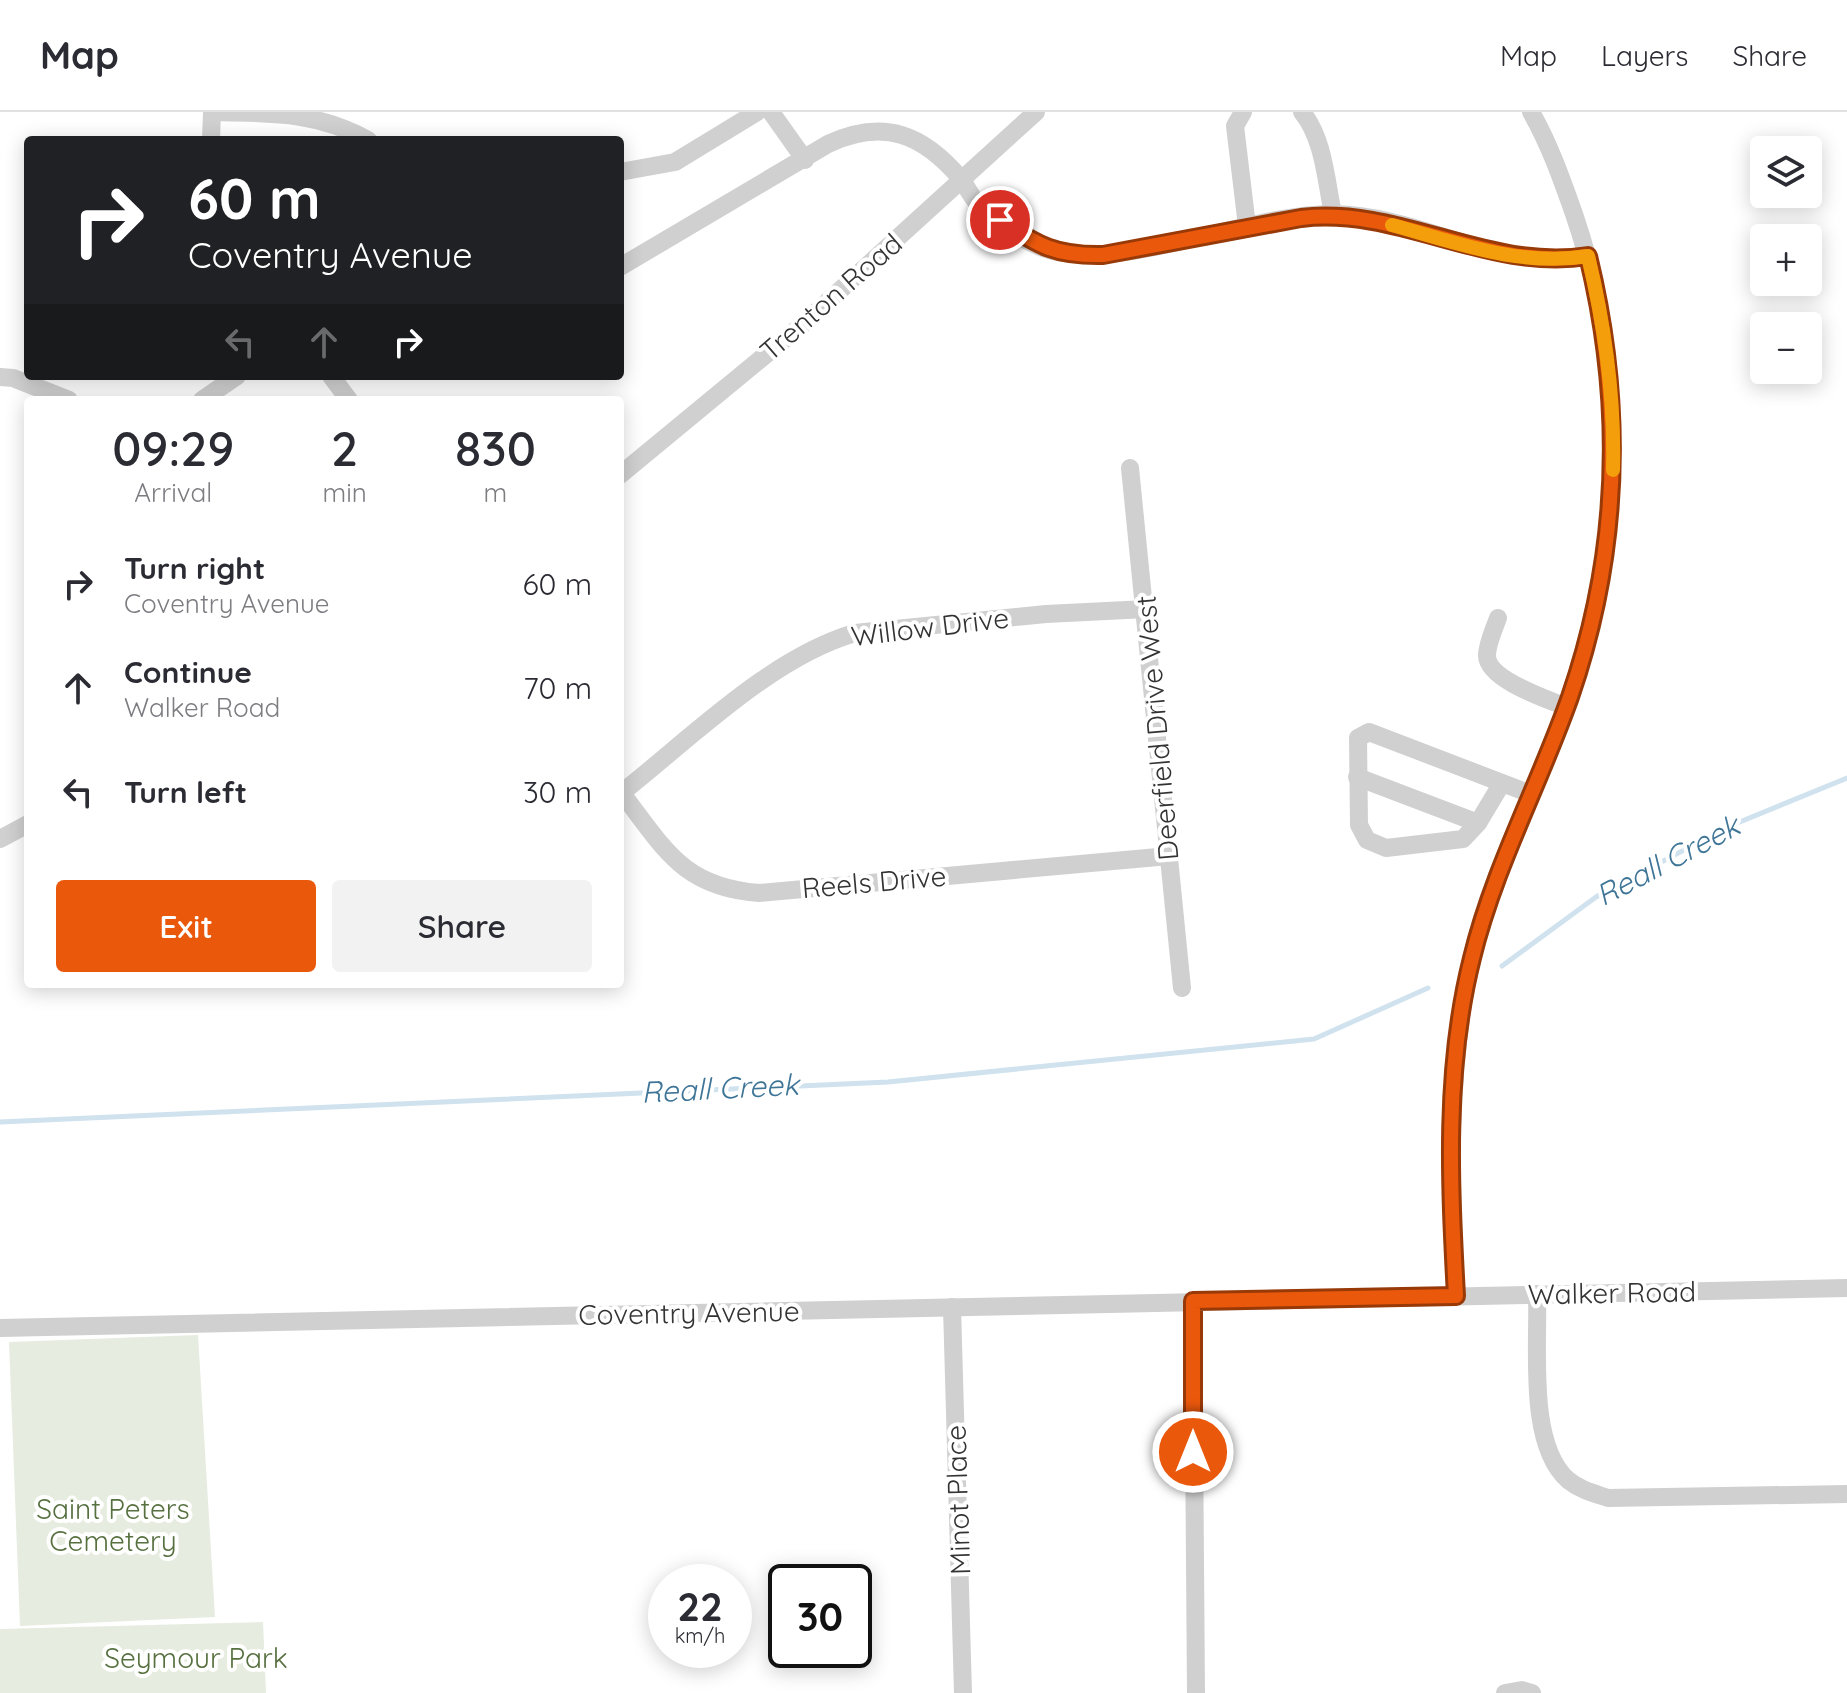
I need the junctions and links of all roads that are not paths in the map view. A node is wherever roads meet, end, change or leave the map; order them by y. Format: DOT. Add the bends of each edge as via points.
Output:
graph roads {
  1 [pos="212,112"];
  2 [pos="757,112"];
  3 [pos="771,112"];
  4 [pos="1036,112"];
  5 [pos="1243,112"];
  6 [pos="1302,112"];
  7 [pos="1531,112"];
  8 [pos="342,116"];
  9 [pos="211,136"];
  10 [pos="364,136"];
  11 [pos="805,160"];
  12 [pos="624,171"];
  13 [pos="962,180"];
  14 [pos="1333,214"];
  15 [pos="1247,226"];
  16 [pos="1588,256"];
  17 [pos="624,265"];
  18 [pos="0,377"];
  19 [pos="231,380"];
  20 [pos="59,396"];
  21 [pos="208,396"];
  22 [pos="1130,468"];
  23 [pos="624,472"];
  24 [pos="1147,609"];
  25 [pos="1498,618"];
  26 [pos="1566,707"];
  27 [pos="1357,777"];
  28 [pos="1502,783"];
  29 [pos="624,791"];
  30 [pos="1531,794"];
  31 [pos="624,797"];
  32 [pos="1478,823"];
  33 [pos="24,826"];
  34 [pos="0,839"];
  35 [pos="1169,856"];
  36 [pos="1182,988"];
  37 [pos="1847,1288"];
  38 [pos="1537,1294"];
  39 [pos="1456,1296"];
  40 [pos="1378,1298"];
  41 [pos="1193,1301"];
  42 [pos="952,1307"];
  43 [pos="0,1328"];
  44 [pos="1847,1494"];
  45 [pos="963,1693"];
  46 [pos="1196,1693"];
  47 [pos="1505,1693"];
  48 [pos="1532,1693"];
  1 -- 8 [label="street"];
  1 -- 9 [label="street"];
  2 -- 12 [label="street" via="675,162"];
  3 -- 11 [label="street"];
  4 -- 13 [label="street, Trenton Road"];
  5 -- 15 [label="street" via="1235,126"];
  6 -- 14 [label="street" via="1322,157"];
  7 -- 16 [label="street"];
  8 -- 10 [label="street"];
  11 -- 13 [label="street" via="841,138 896,132 932,148"];
  11 -- 17 [label="street"];
  13 -- 15 [label="street" via="980,207 1039,247 1069,256 1103,255"];
  13 -- 23 [label="street, Trenton Road" via="803,324"];
  14 -- 15 [label="street"];
  14 -- 16 [label="street" via="1372,219 1520,258"];
  16 -- 26 [label="street" via="1602,314 1613,413 1612,509 1598,602"];
  18 -- 20 [label="street"];
  19 -- 21 [label="street"];
  22 -- 24 [label="street, Deerfield Drive West"];
  24 -- 29 [label="street, Willow Drive" via="855,633 826,641 786,663"];
  24 -- 35 [label="street, Deerfield Drive West"];
  25 -- 26 [label="street" via="1489,665 1507,681"];
  26 -- 30 [label="street"];
  27 -- 28 [label="street" via="1358,738 1369,732"];
  27 -- 32 [label="street"];
  27 -- 32 [label="street" via="1359,825 1375,845 1447,844 1463,839"];
  28 -- 30 [label="street"];
  28 -- 32 [label="street"];
  30 -- 39 [label="street" via="1471,960 1454,1072 1449,1161"];
  31 -- 35 [label="street, Reels Drive" via="684,869 727,891 759,893"];
  33 -- 34 [label="street"];
  35 -- 36 [label="street, Deerfield Drive West"];
  37 -- 38 [label="street, Walker Road"];
  38 -- 39 [label="street, Walker Road"];
  38 -- 44 [label="street" via="1541,1426 1547,1451 1581,1489 1608,1498"];
  39 -- 40 [label="street, Walker Road"];
  40 -- 41 [label="street, Coventry Avenue"];
  41 -- 42 [label="street, Coventry Avenue"];
  41 -- 46 [label="street"];
  42 -- 43 [label="street, Coventry Avenue"];
  42 -- 45 [label="street, Minot Place"];
  47 -- 48 [label="street"];
}
